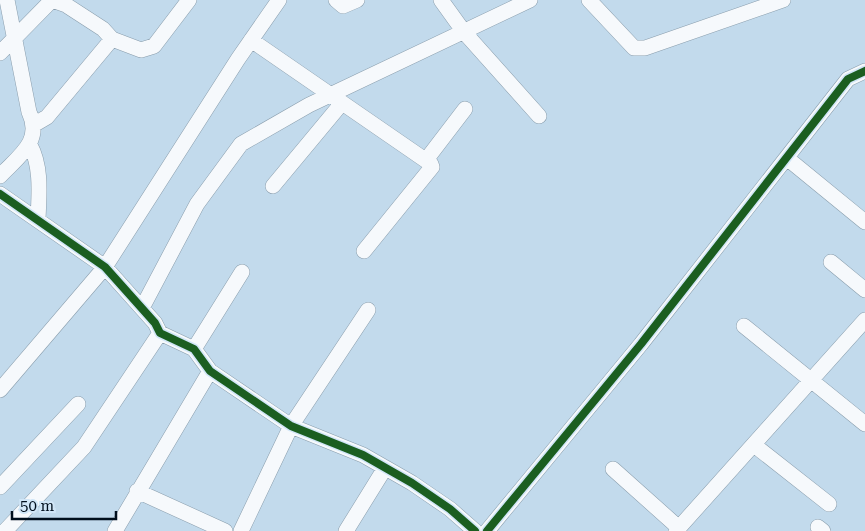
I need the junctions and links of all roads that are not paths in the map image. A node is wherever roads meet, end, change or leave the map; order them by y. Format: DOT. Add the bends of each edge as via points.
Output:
graph roads {
  1 [pos="7,0"];
  2 [pos="190,0"];
  3 [pos="279,0"];
  4 [pos="336,0"];
  5 [pos="357,0"];
  6 [pos="441,0"];
  7 [pos="530,0"];
  8 [pos="589,0"];
  9 [pos="782,0"];
  10 [pos="464,32"];
  11 [pos="14,38"];
  12 [pos="112,39"];
  13 [pos="251,40"];
  14 [pos="0,53"];
  15 [pos="864,76"];
  16 [pos="336,99"];
  17 [pos="465,108"];
  18 [pos="539,116"];
  19 [pos="35,124"];
  20 [pos="30,145"];
  21 [pos="788,158"];
  22 [pos="426,160"];
  23 [pos="0,176"];
  24 [pos="273,186"];
  25 [pos="0,194"];
  26 [pos="38,219"];
  27 [pos="865,222"];
  28 [pos="364,252"];
  29 [pos="831,262"];
  30 [pos="105,267"];
  31 [pos="242,272"];
  32 [pos="865,290"];
  33 [pos="142,308"];
  34 [pos="368,310"];
  35 [pos="865,320"];
  36 [pos="744,326"];
  37 [pos="160,333"];
  38 [pos="194,349"];
  39 [pos="210,371"];
  40 [pos="812,380"];
  41 [pos="0,390"];
  42 [pos="78,404"];
  43 [pos="865,424"];
  44 [pos="291,426"];
  45 [pos="754,445"];
  46 [pos="385,468"];
  47 [pos="613,469"];
  48 [pos="0,487"];
  49 [pos="137,491"];
  50 [pos="828,504"];
  51 [pos="678,529"];
  52 [pos="5,531"];
  53 [pos="115,531"];
  54 [pos="224,531"];
  55 [pos="241,531"];
  56 [pos="346,531"];
  57 [pos="475,531"];
  58 [pos="488,531"];
  1 -- 11 [label="street"];
  2 -- 12 [label="street" via="154,46 141,50"];
  3 -- 13 [label="street"];
  4 -- 5 [label="street" via="344,6"];
  6 -- 10 [label="street"];
  7 -- 10 [label="street"];
  8 -- 9 [label="street" via="634,48 645,48"];
  10 -- 16 [label="street"];
  10 -- 18 [label="street"];
  11 -- 12 [label="street" via="52,0 66,5"];
  11 -- 14 [label="street"];
  11 -- 19 [label="street" via="29,112"];
  12 -- 19 [label="street" via="47,118"];
  13 -- 16 [label="street"];
  13 -- 30 [label="street"];
  15 -- 21 [label="street" via="848,79"];
  16 -- 22 [label="street"];
  16 -- 24 [label="street"];
  16 -- 33 [label="street" via="241,144 197,204"];
  17 -- 22 [label="street"];
  19 -- 20 [label="street"];
  20 -- 23 [label="street"];
  20 -- 26 [label="street" via="40,182"];
  21 -- 27 [label="street"];
  21 -- 58 [label="street"];
  22 -- 28 [label="street" via="432,167"];
  25 -- 26 [label="street"];
  26 -- 30 [label="street"];
  29 -- 32 [label="street"];
  30 -- 33 [label="street"];
  30 -- 41 [label="street"];
  31 -- 38 [label="street"];
  33 -- 37 [label="street"];
  34 -- 44 [label="street"];
  35 -- 40 [label="street"];
  36 -- 40 [label="street"];
  37 -- 38 [label="street"];
  37 -- 52 [label="street" via="84,447"];
  38 -- 39 [label="street"];
  39 -- 44 [label="street"];
  39 -- 49 [label="street"];
  40 -- 43 [label="street"];
  40 -- 45 [label="street"];
  42 -- 48 [label="street"];
  44 -- 46 [label="street" via="363,455"];
  44 -- 55 [label="street"];
  45 -- 50 [label="street"];
  45 -- 51 [label="street"];
  46 -- 56 [label="street"];
  46 -- 57 [label="street" via="450,509"];
  47 -- 51 [label="street"];
  49 -- 53 [label="street"];
  49 -- 54 [label="street"];
}
